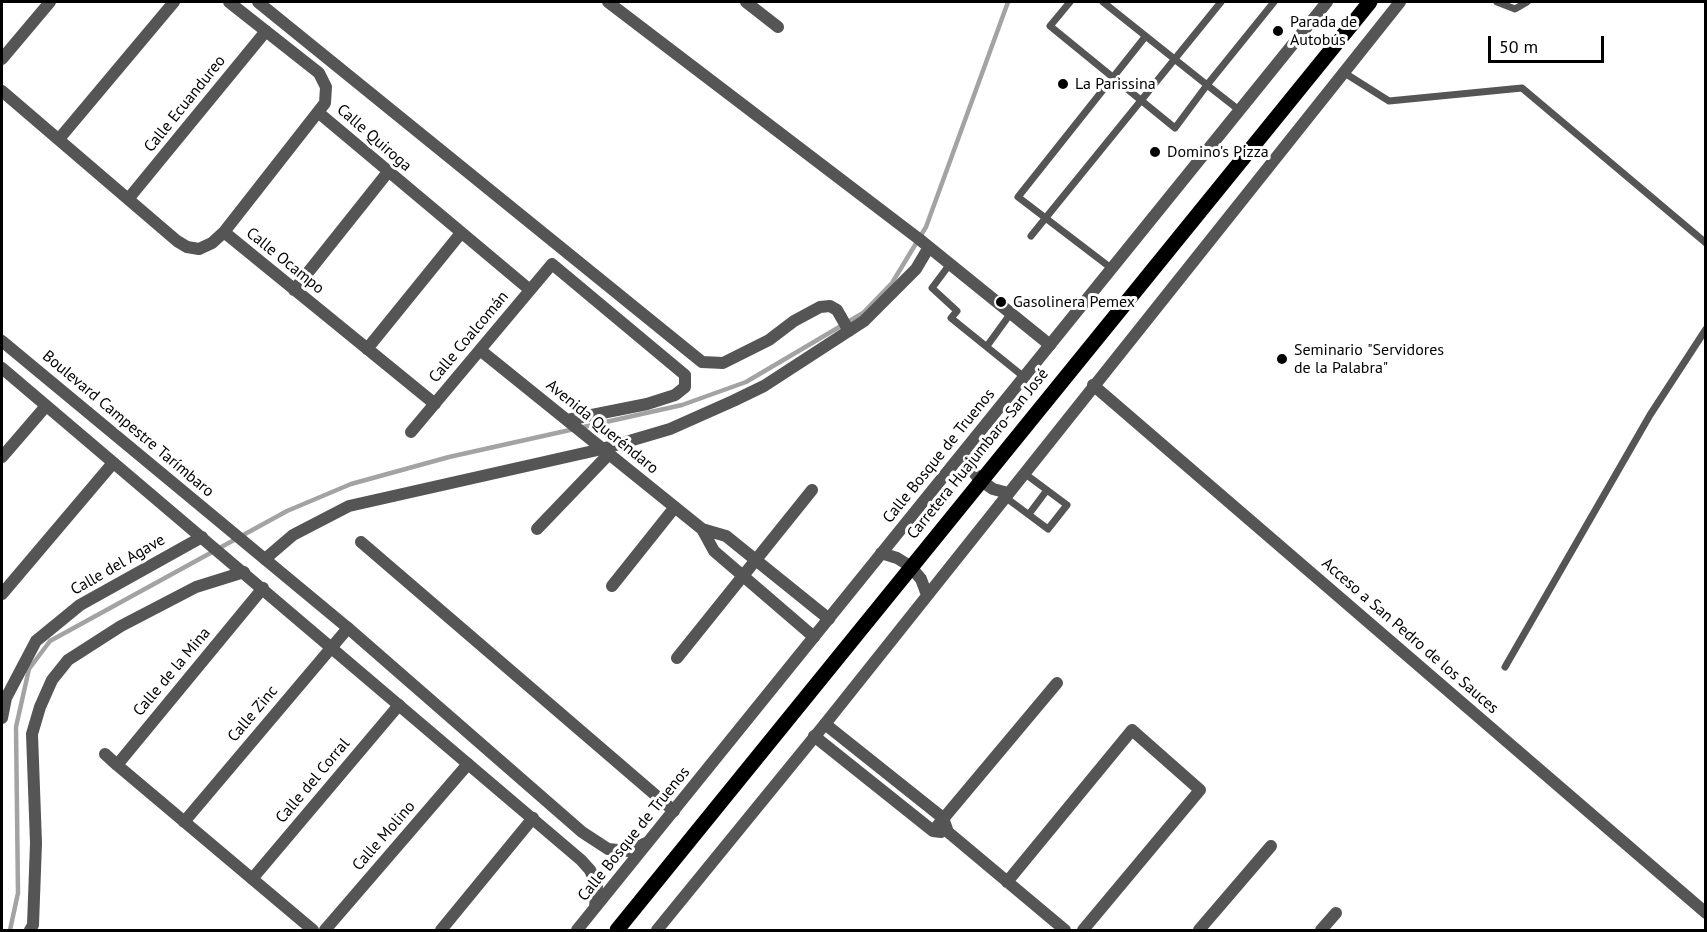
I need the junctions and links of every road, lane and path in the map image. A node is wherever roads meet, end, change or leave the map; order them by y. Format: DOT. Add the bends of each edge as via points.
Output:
graph roads {
  1 [pos="50,2"];
  2 [pos="174,2"];
  3 [pos="229,2"];
  4 [pos="258,2"];
  5 [pos="608,2"];
  6 [pos="746,2"];
  7 [pos="1070,2"];
  8 [pos="1103,2"];
  9 [pos="1221,2"];
  10 [pos="1274,2"];
  11 [pos="1327,2"];
  12 [pos="1370,2"];
  13 [pos="1401,2"];
  14 [pos="1497,2"];
  15 [pos="1527,2"];
  16 [pos="778,27"];
  17 [pos="266,31"];
  18 [pos="1145,37"];
  19 [pos="4,52"];
  20 [pos="1175,59"];
  21 [pos="1343,72"];
  22 [pos="1111,78"];
  23 [pos="1207,85"];
  24 [pos="2,91"];
  25 [pos="1140,101"];
  26 [pos="1239,110"];
  27 [pos="319,113"];
  28 [pos="59,139"];
  29 [pos="388,172"];
  30 [pos="129,198"];
  31 [pos="1046,218"];
  32 [pos="224,232"];
  33 [pos="461,233"];
  34 [pos="1031,236"];
  35 [pos="924,243"];
  36 [pos="1706,243"];
  37 [pos="950,264"];
  38 [pos="1111,268"];
  39 [pos="294,290"];
  40 [pos="530,290"];
  41 [pos="1011,313"];
  42 [pos="848,329"];
  43 [pos="1706,329"];
  44 [pos="2,341"];
  45 [pos="1050,345"];
  46 [pos="987,346"];
  47 [pos="367,349"];
  48 [pos="480,350"];
  49 [pos="2,368"];
  50 [pos="1024,377"];
  51 [pos="1093,385"];
  52 [pos="435,404"];
  53 [pos="46,406"];
  54 [pos="571,423"];
  55 [pos="411,432"];
  56 [pos="602,448"];
  57 [pos="964,453"];
  58 [pos="2,457"];
  59 [pos="112,463"];
  60 [pos="1024,473"];
  61 [pos="980,480"];
  62 [pos="812,490"];
  63 [pos="1047,490"];
  64 [pos="1007,495"];
  65 [pos="675,507"];
  66 [pos="1029,514"];
  67 [pos="537,529"];
  68 [pos="702,529"];
  69 [pos="202,537"];
  70 [pos="361,542"];
  71 [pos="881,553"];
  72 [pos="265,559"];
  73 [pos="756,560"];
  74 [pos="910,566"];
  75 [pos="244,572"];
  76 [pos="742,577"];
  77 [pos="612,586"];
  78 [pos="263,588"];
  79 [pos="2,594"];
  80 [pos="927,595"];
  81 [pos="829,619"];
  82 [pos="348,628"];
  83 [pos="814,637"];
  84 [pos="332,647"];
  85 [pos="677,658"];
  86 [pos="1504,667"];
  87 [pos="1057,683"];
  88 [pos="399,705"];
  89 [pos="2,718"];
  90 [pos="825,724"];
  91 [pos="814,736"];
  92 [pos="105,754"];
  93 [pos="468,764"];
  94 [pos="117,765"];
  95 [pos="674,811"];
  96 [pos="533,818"];
  97 [pos="943,818"];
  98 [pos="184,822"];
  99 [pos="933,831"];
  100 [pos="582,832"];
  101 [pos="948,832"];
  102 [pos="649,841"];
  103 [pos="1270,846"];
  104 [pos="569,849"];
  105 [pos="252,879"];
  106 [pos="1007,882"];
  107 [pos="595,909"];
  108 [pos="1336,913"];
  109 [pos="1706,913"];
  110 [pos="30,930"];
  111 [pos="313,930"];
  112 [pos="325,930"];
  113 [pos="441,930"];
  114 [pos="577,930"];
  115 [pos="617,930"];
  116 [pos="657,930"];
  117 [pos="1065,930"];
  118 [pos="1083,930"];
  119 [pos="1199,930"];
  120 [pos="1321,930"];
  1 -- 19 [label="street"];
  2 -- 28 [label="street"];
  3 -- 17 [label="street, Calle Quiroga"];
  4 -- 42 [label="street" via="702,362 723,363 820,308 830,306 837,310"];
  5 -- 35 [label="street"];
  6 -- 16 [label="street"];
  7 -- 22 [label="lane" via="1050,26"];
  8 -- 18 [label="lane"];
  9 -- 20 [label="lane"];
  10 -- 23 [label="lane"];
  11 -- 26 [label="street, Calle Bosque de Truenos"];
  12 -- 61 [label="main road, Carretera Huajumbaro-San José"];
  13 -- 21 [label="street"];
  14 -- 15 [label="lane" via="1515,9"];
  17 -- 27 [label="street, Calle Quiroga" via="319,73 327,87"];
  17 -- 30 [label="street, Calle Ecuandureo"];
  18 -- 20 [label="lane"];
  18 -- 22 [label="lane"];
  20 -- 23 [label="lane"];
  20 -- 25 [label="lane"];
  21 -- 36 [label="lane" via="1389,101 1522,88"];
  21 -- 51 [label="street"];
  22 -- 25 [label="lane"];
  22 -- 31 [label="lane" via="1018,197"];
  23 -- 25 [label="lane" via="1175,128"];
  23 -- 26 [label="lane"];
  24 -- 28 [label="street, Calle Ocampo"];
  25 -- 31 [label="lane"];
  26 -- 38 [label="street, Calle Bosque de Truenos"];
  27 -- 29 [label="street, Calle Quiroga"];
  27 -- 32 [label="street"];
  28 -- 30 [label="street, Calle Ocampo"];
  29 -- 33 [label="street, Calle Quiroga"];
  29 -- 39 [label="street"];
  30 -- 32 [label="street, Calle Ocampo" via="187,247 199,249"];
  31 -- 34 [label="lane"];
  31 -- 38 [label="lane"];
  32 -- 39 [label="street, Calle Ocampo"];
  33 -- 40 [label="street, Calle Quiroga"];
  33 -- 47 [label="street"];
  35 -- 37 [label="street"];
  35 -- 42 [label="street" via="916,269 864,321"];
  37 -- 41 [label="street"];
  37 -- 46 [label="lane" via="932,288 957,311 951,318"];
  38 -- 45 [label="street, Calle Bosque de Truenos"];
  39 -- 47 [label="street, Calle Ocampo"];
  40 -- 48 [label="street, Calle Coalcomán"];
  40 -- 54 [label="street, Calle Coalcomán" via="552,264 686,375 685,387 675,395"];
  41 -- 45 [label="street"];
  41 -- 46 [label="lane"];
  42 -- 56 [label="street" via="764,386 733,402 670,429"];
  43 -- 86 [label="lane" via="1650,416"];
  44 -- 72 [label="street, Boulevard Campestre Tarímbaro"];
  45 -- 50 [label="street, Calle Bosque de Truenos"];
  46 -- 50 [label="lane"];
  47 -- 52 [label="street, Calle Ocampo"];
  48 -- 52 [label="street, Calle Coalcomán"];
  48 -- 54 [label="street, Avenida Queréndaro"];
  49 -- 53 [label="street"];
  50 -- 57 [label="street, Calle Bosque de Truenos"];
  51 -- 60 [label="street"];
  51 -- 109 [label="street, Acceso a San Pedro de los Sauces"];
  52 -- 55 [label="street, Calle Coalcomán"];
  53 -- 58 [label="street"];
  53 -- 59 [label="street"];
  54 -- 56 [label="street, Avenida Queréndaro"];
  56 -- 65 [label="street, Avenida Queréndaro"];
  56 -- 67 [label="street"];
  56 -- 72 [label="street" via="349,506 293,536"];
  57 -- 61 [label="street"];
  57 -- 71 [label="street, Calle Bosque de Truenos"];
  59 -- 69 [label="street"];
  59 -- 79 [label="street"];
  60 -- 63 [label="lane"];
  60 -- 64 [label="street"];
  61 -- 64 [label="street"];
  61 -- 74 [label="main road, Carretera Huajumbaro-San José"];
  62 -- 73 [label="street"];
  63 -- 66 [label="lane"];
  63 -- 66 [label="lane" via="1066,505 1048,529"];
  64 -- 66 [label="lane"];
  64 -- 80 [label="street"];
  65 -- 68 [label="street, Avenida Queréndaro"];
  65 -- 77 [label="street"];
  68 -- 73 [label="street, Avenida Queréndaro" via="726,536"];
  68 -- 76 [label="street, Avenida Queréndaro" via="714,551"];
  69 -- 75 [label="street"];
  69 -- 89 [label="street, Calle del Agave" via="80,604 36,641 6,698"];
  70 -- 95 [label="street"];
  71 -- 74 [label="street"];
  71 -- 81 [label="street, Calle Bosque de Truenos"];
  72 -- 82 [label="street, Boulevard Campestre Tarímbaro"];
  73 -- 76 [label="street"];
  73 -- 81 [label="street, Avenida Queréndaro"];
  74 -- 80 [label="street"];
  74 -- 115 [label="main road, Carretera Huajumbaro-San José"];
  75 -- 78 [label="street"];
  75 -- 110 [label="street" via="196,587 121,626 68,660 52,680 32,734 36,843"];
  76 -- 83 [label="street, Avenida Queréndaro"];
  76 -- 85 [label="street"];
  78 -- 84 [label="street"];
  78 -- 94 [label="street, Calle de la Mina"];
  80 -- 90 [label="street"];
  81 -- 83 [label="street, Calle Bosque de Truenos"];
  82 -- 84 [label="street, Calle Zinc"];
  82 -- 100 [label="street, Boulevard Campestre Tarímbaro"];
  83 -- 95 [label="street, Calle Bosque de Truenos"];
  84 -- 88 [label="street"];
  84 -- 98 [label="street, Calle Zinc"];
  87 -- 97 [label="street"];
  88 -- 93 [label="street"];
  88 -- 105 [label="street, Calle del Corral"];
  90 -- 91 [label="street"];
  90 -- 97 [label="street"];
  91 -- 99 [label="street"];
  91 -- 116 [label="street"];
  92 -- 94 [label="street"];
  93 -- 96 [label="street"];
  93 -- 112 [label="street, Calle Molino"];
  94 -- 98 [label="street"];
  95 -- 102 [label="street, Calle Bosque de Truenos"];
  96 -- 104 [label="street"];
  96 -- 113 [label="street"];
  97 -- 99 [label="street"];
  97 -- 101 [label="street"];
  98 -- 105 [label="street"];
  99 -- 101 [label="street"];
  100 -- 102 [label="street, Boulevard Campestre Tarímbaro" via="608,849 628,852"];
  100 -- 104 [label="street"];
  101 -- 106 [label="street"];
  102 -- 107 [label="street, Calle Bosque de Truenos"];
  103 -- 119 [label="street"];
  104 -- 107 [label="street" via="590,870 597,886"];
  105 -- 111 [label="street"];
  106 -- 117 [label="street"];
  106 -- 118 [label="street" via="1132,730 1200,790"];
  107 -- 114 [label="street, Calle Bosque de Truenos"];
  108 -- 120 [label="street"];
}
